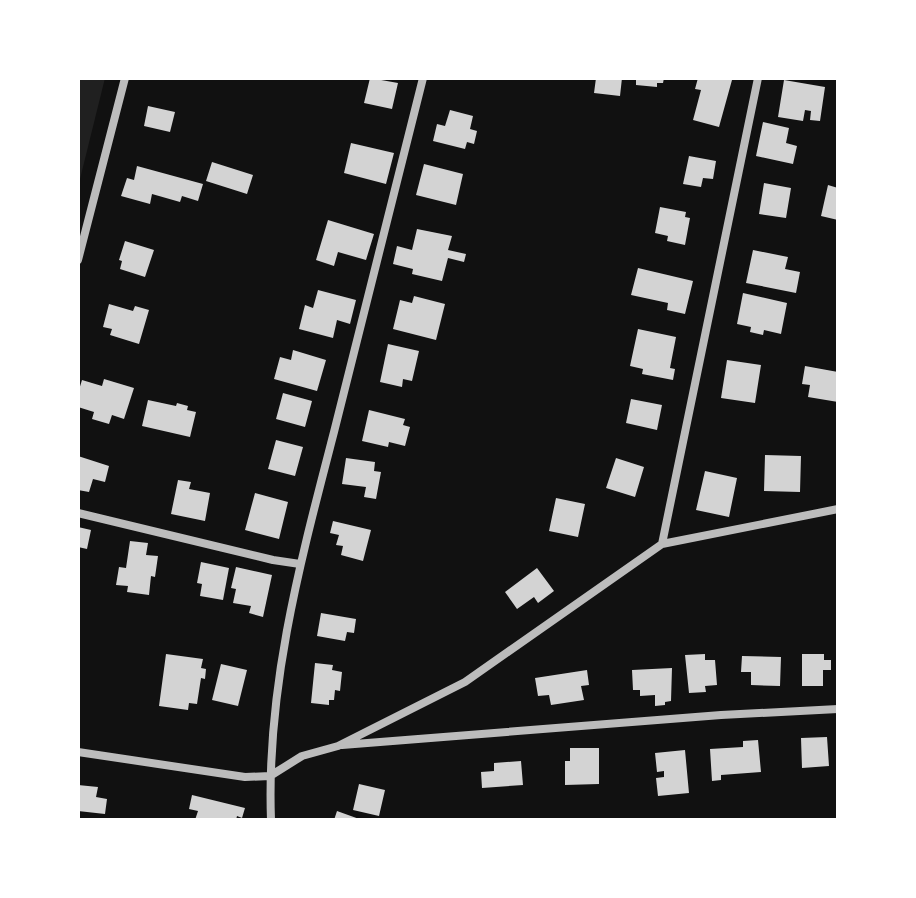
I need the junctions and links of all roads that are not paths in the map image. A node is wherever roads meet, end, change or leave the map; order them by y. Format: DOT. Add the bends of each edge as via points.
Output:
graph roads {
  1 [pos="125,78"];
  2 [pos="423,78"];
  3 [pos="758,78"];
  4 [pos="78,260"];
  5 [pos="838,509"];
  6 [pos="78,513"];
  7 [pos="662,544"];
  8 [pos="300,564"];
  9 [pos="838,709"];
  10 [pos="338,746"];
  11 [pos="78,752"];
  12 [pos="270,776"];
  13 [pos="271,820"];
  1 -- 4 [label="street"];
  2 -- 8 [label="street"];
  3 -- 7 [label="street"];
  5 -- 7 [label="street"];
  6 -- 8 [label="street"];
  7 -- 10 [label="street" via="465,682"];
  8 -- 12 [label="street" via="279,676"];
  9 -- 10 [label="street"];
  10 -- 12 [label="street" via="302,756"];
  11 -- 12 [label="street" via="245,777"];
  12 -- 13 [label="street"];
}
